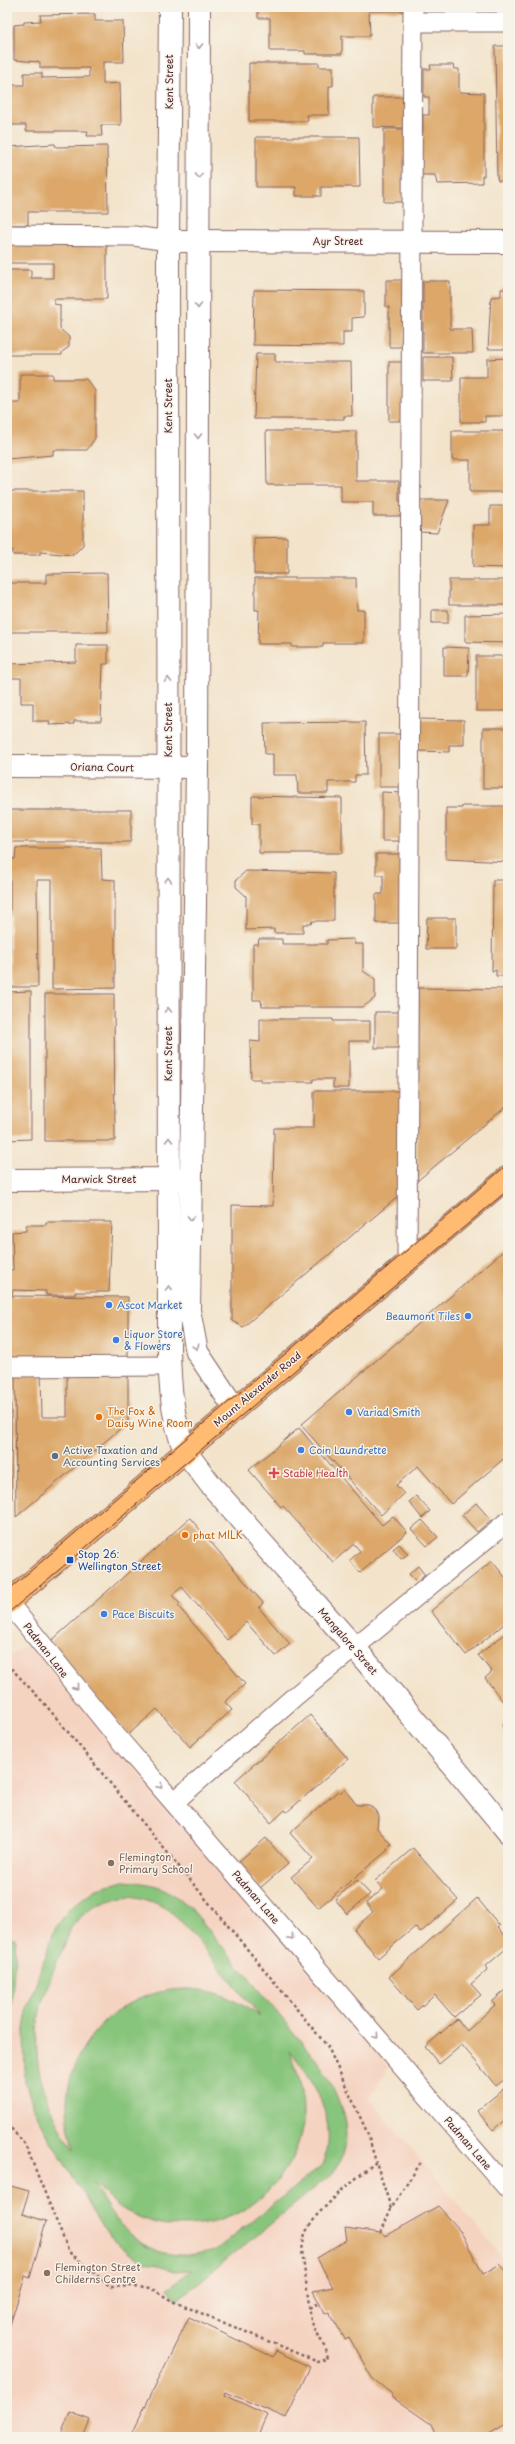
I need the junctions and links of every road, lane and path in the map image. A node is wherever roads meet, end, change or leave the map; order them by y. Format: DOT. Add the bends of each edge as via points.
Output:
graph roads {
  1 [pos="170,7"];
  2 [pos="199,7"];
  3 [pos="413,14"];
  4 [pos="508,22"];
  5 [pos="7,235"];
  6 [pos="168,241"];
  7 [pos="198,241"];
  8 [pos="413,241"];
  9 [pos="508,242"];
  10 [pos="7,766"];
  11 [pos="168,768"];
  12 [pos="197,768"];
  13 [pos="508,1177"];
  14 [pos="169,1179"];
  15 [pos="192,1179"];
  16 [pos="7,1180"];
  17 [pos="407,1262"];
  18 [pos="169,1366"];
  19 [pos="7,1367"];
  20 [pos="235,1408"];
  21 [pos="185,1451"];
  22 [pos="508,1521"];
  23 [pos="7,1602"];
  24 [pos="355,1648"];
  25 [pos="7,1664"];
  26 [pos="174,1802"];
  27 [pos="508,1832"];
  28 [pos="7,2124"];
  29 [pos="422,2161"];
  30 [pos="376,2162"];
  31 [pos="508,2189"];
  32 [pos="391,2208"];
  33 [pos="381,2233"];
  34 [pos="319,2303"];
  35 [pos="310,2308"];
  1 -- 6 [label="street, Kent Street"];
  2 -- 7 [label="street, one-way"];
  3 -- 4 [label="lane"];
  3 -- 8 [label="lane"];
  5 -- 6 [label="lane" via="134,236"];
  6 -- 7 [label="street, Ayr Street"];
  11 -- 6 [label="street, Kent Street, one-way"];
  7 -- 8 [label="street, Ayr Street"];
  7 -- 12 [label="street, one-way"];
  8 -- 9 [label="street, Ayr Street"];
  8 -- 17 [label="lane"];
  10 -- 11 [label="street, Oriana Court"];
  11 -- 12 [label="street, Oriana Court"];
  14 -- 11 [label="street, Kent Street, one-way"];
  12 -- 15 [label="street"];
  13 -- 17 [label="main road, Mount Alexander Road"];
  14 -- 15 [label="street, Marwick Street"];
  14 -- 16 [label="street, Marwick Street"];
  18 -- 14 [label="street, Kent Street, one-way"];
  15 -- 20 [label="street, one-way" via="189,1299 192,1332 200,1358"];
  17 -- 20 [label="main road, Mount Alexander Road"];
  18 -- 19 [label="lane"];
  18 -- 21 [label="street, Kent Street" via="174,1407"];
  20 -- 21 [label="main road, Mount Alexander Road"];
  21 -- 23 [label="main road, Mount Alexander Road"];
  21 -- 24 [label="street, Mangalore Street" via="210,1484"];
  22 -- 24 [label="lane"];
  23 -- 26 [label="lane, Padman Lane, one-way" via="117,1737"];
  24 -- 26 [label="lane" via="293,1698"];
  24 -- 27 [label="street, Mangalore Street"];
  25 -- 30 [label="path" via="44,1703 328,2047 360,2114"];
  26 -- 31 [label="lane, Padman Lane, one-way"];
  28 -- 35 [label="path" via="25,2144 69,2252 111,2287 134,2286 154,2290 172,2301 318,2362 328,2359 311,2321"];
  29 -- 32 [label="path"];
  30 -- 32 [label="path"];
  30 -- 35 [label="path" via="343,2189 317,2215 305,2233 302,2250"];
  32 -- 33 [label="path"];
  34 -- 35 [label="path"];
}
